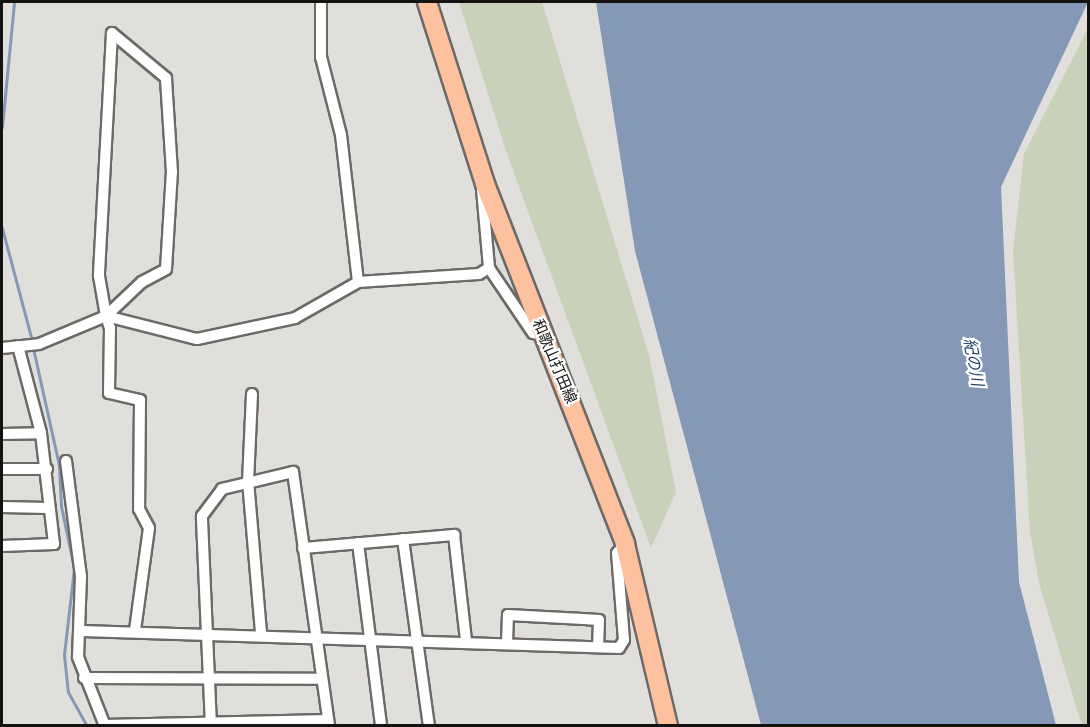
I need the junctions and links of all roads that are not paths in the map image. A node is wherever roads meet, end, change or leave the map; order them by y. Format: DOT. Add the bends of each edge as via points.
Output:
graph roads {
  1 [pos="321,2"];
  2 [pos="427,2"];
  3 [pos="485,184"];
  4 [pos="489,268"];
  5 [pos="358,282"];
  6 [pos="106,316"];
  7 [pos="543,335"];
  8 [pos="23,346"];
  9 [pos="2,348"];
  10 [pos="252,394"];
  11 [pos="41,433"];
  12 [pos="2,434"];
  13 [pos="66,461"];
  14 [pos="2,469"];
  15 [pos="47,469"];
  16 [pos="248,481"];
  17 [pos="2,507"];
  18 [pos="48,508"];
  19 [pos="403,539"];
  20 [pos="358,543"];
  21 [pos="625,544"];
  22 [pos="2,546"];
  23 [pos="303,548"];
  24 [pos="135,630"];
  25 [pos="82,631"];
  26 [pos="211,633"];
  27 [pos="261,634"];
  28 [pos="313,635"];
  29 [pos="367,638"];
  30 [pos="416,640"];
  31 [pos="466,641"];
  32 [pos="507,643"];
  33 [pos="598,647"];
  34 [pos="84,678"];
  35 [pos="211,678"];
  36 [pos="321,678"];
  37 [pos="329,723"];
  38 [pos="211,724"];
  39 [pos="104,725"];
  40 [pos="381,726"];
  41 [pos="429,726"];
  42 [pos="668,726"];
  1 -- 5 [label="street" via="321,57 341,135"];
  2 -- 3 [label="main road, 和歌山打田線"];
  3 -- 4 [label="street" via="480,191"];
  3 -- 7 [label="main road, 和歌山打田線"];
  4 -- 5 [label="street" via="479,274"];
  4 -- 7 [label="street" via="533,333"];
  5 -- 6 [label="street" via="295,318 197,339"];
  6 -- 6 [label="street" via="100,245 112,33 166,78 172,217 166,269 142,282"];
  6 -- 8 [label="street" via="39,344"];
  6 -- 24 [label="street" via="109,393 140,400 139,509 149,528"];
  7 -- 21 [label="main road, 和歌山打田線" via="590,442"];
  8 -- 9 [label="street"];
  8 -- 11 [label="street"];
  10 -- 16 [label="street"];
  11 -- 12 [label="street"];
  11 -- 15 [label="street"];
  13 -- 25 [label="street" via="81,576"];
  14 -- 15 [label="street"];
  15 -- 18 [label="street"];
  16 -- 23 [label="street" via="293,472"];
  16 -- 26 [label="street" via="222,489 202,516"];
  16 -- 27 [label="street"];
  17 -- 18 [label="street"];
  18 -- 22 [label="street" via="54,544"];
  19 -- 20 [label="street"];
  19 -- 30 [label="street"];
  19 -- 31 [label="street" via="454,536"];
  20 -- 23 [label="street"];
  20 -- 29 [label="street"];
  21 -- 33 [label="street" via="617,553 624,640 619,648"];
  21 -- 42 [label="main road, 和歌山打田線"];
  23 -- 28 [label="street"];
  24 -- 25 [label="street"];
  24 -- 26 [label="street"];
  25 -- 34 [label="street" via="78,657"];
  26 -- 27 [label="street"];
  26 -- 35 [label="street"];
  27 -- 28 [label="street"];
  28 -- 29 [label="street"];
  28 -- 36 [label="street"];
  29 -- 30 [label="street"];
  29 -- 40 [label="street"];
  30 -- 31 [label="street"];
  30 -- 41 [label="street"];
  31 -- 32 [label="street"];
  32 -- 33 [label="street"];
  32 -- 33 [label="street" via="508,615 599,620"];
  34 -- 35 [label="street"];
  34 -- 39 [label="street"];
  35 -- 36 [label="street"];
  35 -- 38 [label="street"];
  36 -- 37 [label="street"];
  37 -- 38 [label="street"];
  38 -- 39 [label="street"];
}
